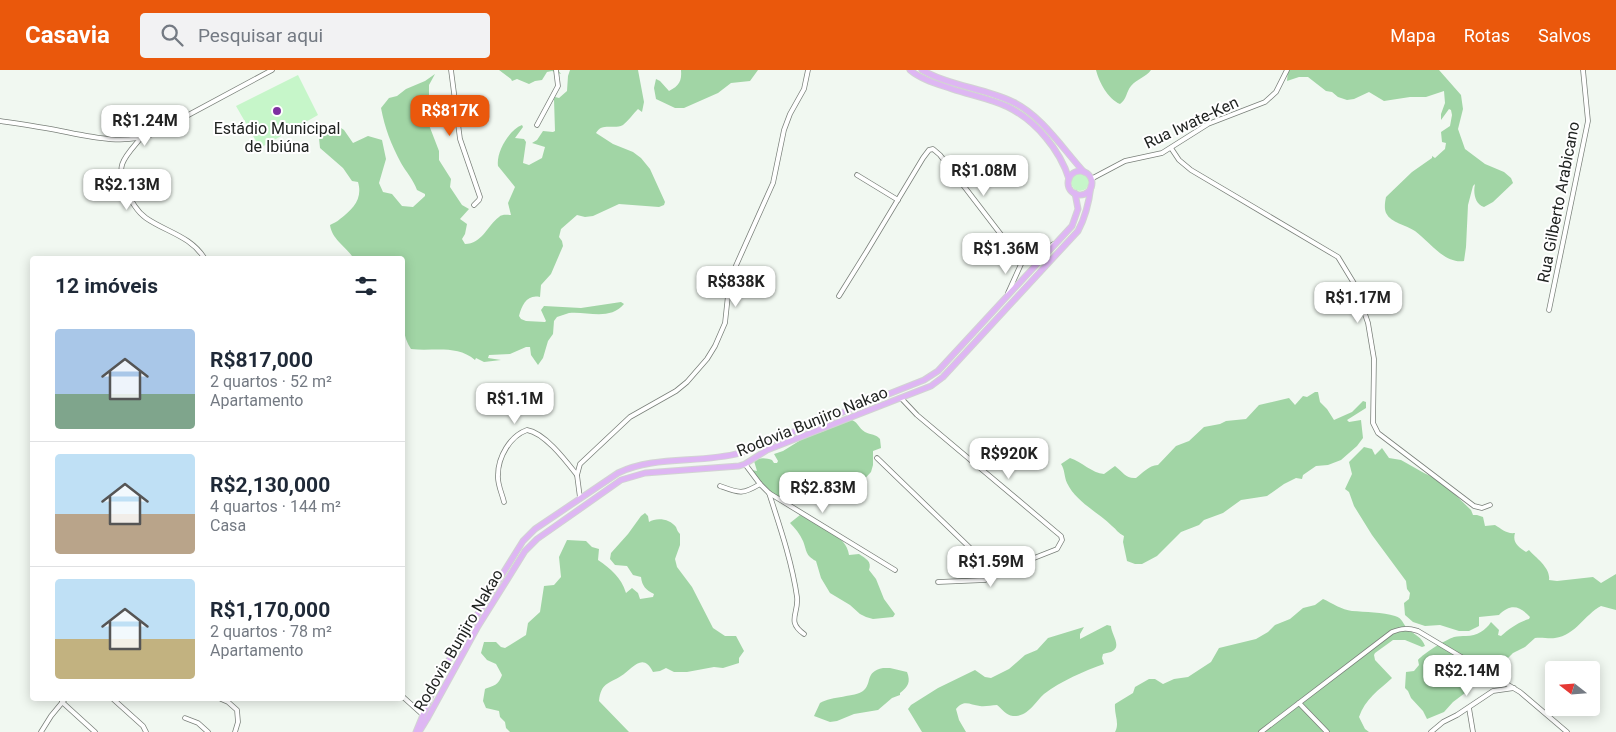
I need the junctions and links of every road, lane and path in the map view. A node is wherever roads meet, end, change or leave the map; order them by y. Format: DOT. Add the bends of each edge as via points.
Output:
graph roads {
  1 [pos="272,70"];
  2 [pos="451,70"];
  3 [pos="556,70"];
  4 [pos="808,70"];
  5 [pos="910,70"];
  6 [pos="922,70"];
  7 [pos="1287,70"];
  8 [pos="1583,70"];
  9 [pos="0,120"];
  10 [pos="537,125"];
  11 [pos="140,139"];
  12 [pos="1171,148"];
  13 [pos="1084,172"];
  14 [pos="857,175"];
  15 [pos="1069,179"];
  16 [pos="1091,179"];
  17 [pos="1091,186"];
  18 [pos="1075,193"];
  19 [pos="898,200"];
  20 [pos="474,205"];
  21 [pos="1056,243"];
  22 [pos="203,256"];
  23 [pos="1022,262"];
  24 [pos="839,296"];
  25 [pos="1006,297"];
  26 [pos="1549,310"];
  27 [pos="901,398"];
  28 [pos="877,458"];
  29 [pos="745,464"];
  30 [pos="577,475"];
  31 [pos="760,484"];
  32 [pos="720,486"];
  33 [pos="769,493"];
  34 [pos="580,498"];
  35 [pos="504,502"];
  36 [pos="1490,505"];
  37 [pos="895,570"];
  38 [pos="997,574"];
  39 [pos="938,582"];
  40 [pos="804,634"];
  41 [pos="1514,688"];
  42 [pos="405,699"];
  43 [pos="62,701"];
  44 [pos="64,701"];
  45 [pos="115,701"];
  46 [pos="226,701"];
  47 [pos="1299,703"];
  48 [pos="1469,708"];
  49 [pos="422,714"];
  50 [pos="185,718"];
  51 [pos="42,732"];
  52 [pos="95,732"];
  53 [pos="146,732"];
  54 [pos="208,732"];
  55 [pos="235,732"];
  56 [pos="417,732"];
  57 [pos="1261,732"];
  58 [pos="1327,732"];
  59 [pos="1431,732"];
  60 [pos="1473,732"];
  61 [pos="1567,732"];
  1 -- 11 [label="street"];
  2 -- 20 [label="street" via="460,139 480,197"];
  3 -- 10 [label="street" via="558,86"];
  4 -- 30 [label="street" via="804,89 784,130 773,183 734,270 725,323 715,346 687,382 630,418 580,464"];
  5 -- 15 [label="main road" via="927,80 996,102 1020,114 1059,155"];
  6 -- 13 [label="main road" via="1020,106 1041,124"];
  7 -- 12 [label="street, Rua Iwate-Ken" via="1276,92 1265,102 1208,124"];
  8 -- 26 [label="street, Rua Gilberto Arabicano" via="1588,121"];
  9 -- 11 [label="street" via="116,140"];
  11 -- 22 [label="street" via="121,164 122,180 132,202 146,218 194,244"];
  12 -- 16 [label="street, Rua Iwate-Ken" via="1157,155 1117,164"];
  12 -- 36 [label="street" via="1191,170 1338,258 1348,270 1359,294 1371,339 1374,428 1474,506"];
  13 -- 15 [label="main road" via="1073,173"];
  13 -- 16 [label="main road"];
  14 -- 19 [label="street"];
  15 -- 18 [label="main road" via="1069,187"];
  16 -- 17 [label="main road"];
  17 -- 18 [label="main road" via="1086,192"];
  17 -- 27 [label="main road, Rodovia Bunjiro Nakao" via="1089,205 1078,231 943,377 931,386"];
  18 -- 21 [label="main road, Rodovia Bunjiro Nakao" via="1076,218"];
  19 -- 23 [label="street" via="926,154 933,149"];
  19 -- 24 [label="street"];
  21 -- 23 [label="street"];
  21 -- 25 [label="main road, Rodovia Bunjiro Nakao"];
  23 -- 25 [label="street"];
  25 -- 34 [label="main road, Rodovia Bunjiro Nakao" via="938,371 924,380 740,453 722,458 630,468"];
  27 -- 29 [label="main road, Rodovia Bunjiro Nakao" via="767,450"];
  27 -- 38 [label="street" via="1061,536 1057,549"];
  28 -- 38 [label="street"];
  29 -- 31 [label="street"];
  29 -- 56 [label="main road, Rodovia Bunjiro Nakao" via="633,475 537,539 525,550"];
  30 -- 34 [label="street"];
  30 -- 35 [label="street" via="537,434 527,430 521,432 505,450 498,469"];
  31 -- 32 [label="street" via="743,493"];
  31 -- 33 [label="street"];
  33 -- 37 [label="street"];
  33 -- 40 [label="street" via="794,577 797,600 794,623"];
  34 -- 49 [label="main road, Rodovia Bunjiro Nakao" via="535,529 524,541 439,676"];
  38 -- 39 [label="street" via="983,580"];
  41 -- 47 [label="street" via="1410,628 1392,632"];
  41 -- 48 [label="street" via="1493,691"];
  41 -- 61 [label="street"];
  42 -- 49 [label="street"];
  43 -- 51 [label="street"];
  44 -- 52 [label="street"];
  45 -- 53 [label="street"];
  46 -- 55 [label="street" via="237,710"];
  47 -- 57 [label="street"];
  47 -- 58 [label="street"];
  48 -- 59 [label="street"];
  48 -- 60 [label="street"];
  49 -- 56 [label="main road, Rodovia Bunjiro Nakao"];
  50 -- 54 [label="street"];
}
